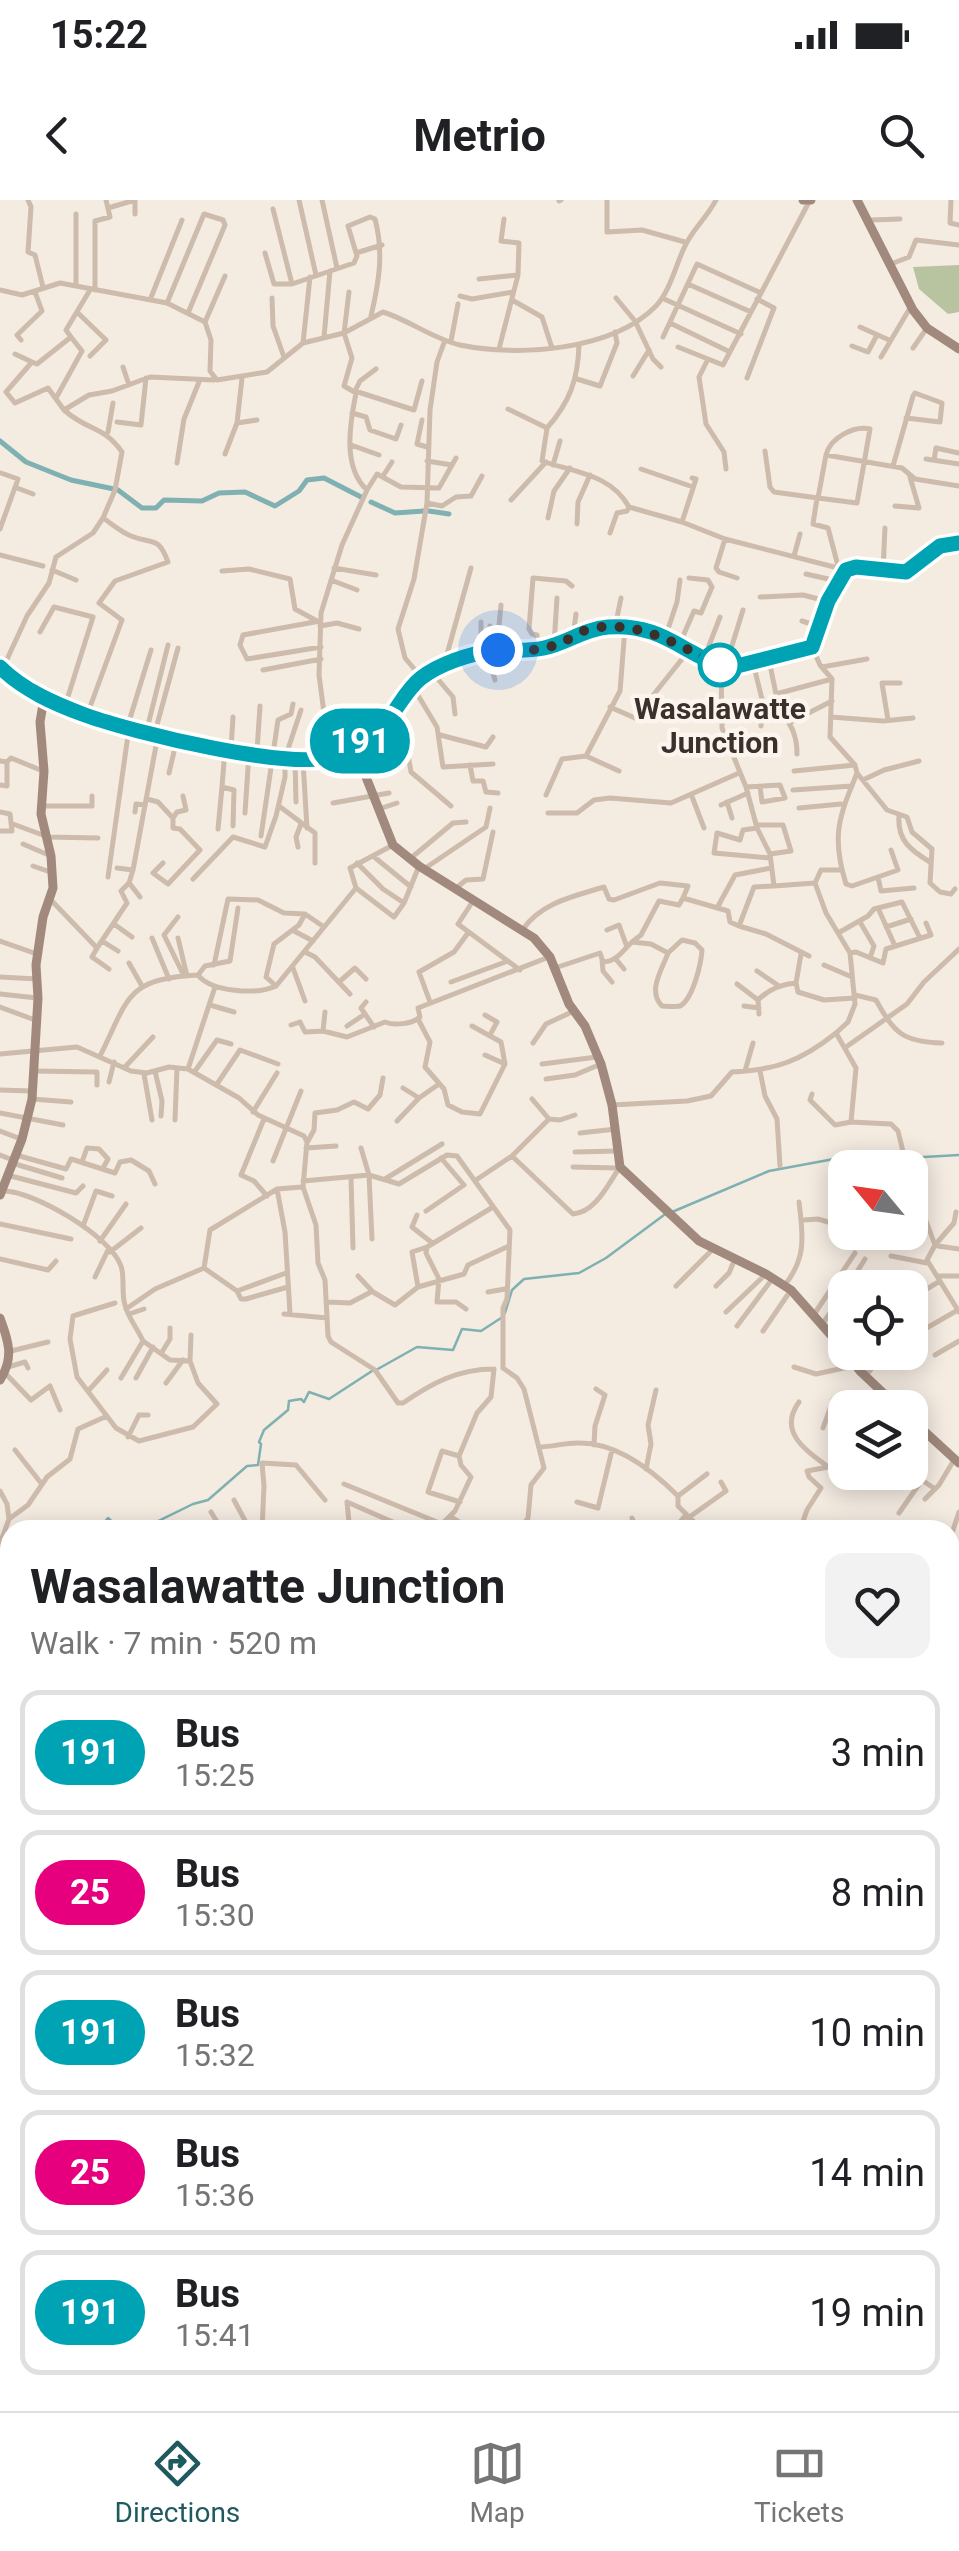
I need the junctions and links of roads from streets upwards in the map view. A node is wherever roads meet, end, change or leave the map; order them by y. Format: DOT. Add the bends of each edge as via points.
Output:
graph roads {
  1 [pos="28,200"];
  2 [pos="299,200"];
  3 [pos="322,200"];
  4 [pos="607,200"];
  5 [pos="716,200"];
  6 [pos="857,200"];
  7 [pos="951,200"];
  8 [pos="808,201"];
  9 [pos="107,204"];
  10 [pos="273,209"];
  11 [pos="76,214"];
  12 [pos="135,214"];
  13 [pos="504,219"];
  14 [pos="900,219"];
  15 [pos="182,220"];
  16 [pos="867,220"];
  17 [pos="959,225"];
  18 [pos="687,243"];
  19 [pos="959,245"];
  20 [pos="382,246"];
  21 [pos="265,253"];
  22 [pos="356,254"];
  23 [pos="888,265"];
  24 [pos="334,269"];
  25 [pos="225,276"];
  26 [pos="313,276"];
  27 [pos="518,276"];
  28 [pos="479,280"];
  29 [pos="292,284"];
  30 [pos="688,284"];
  31 [pos="43,286"];
  32 [pos="76,286"];
  33 [pos="0,290"];
  34 [pos="92,290"];
  35 [pos="34,291"];
  36 [pos="350,292"];
  37 [pos="460,296"];
  38 [pos="513,296"];
  39 [pos="759,296"];
  40 [pos="272,298"];
  41 [pos="616,298"];
  42 [pos="662,298"];
  43 [pos="150,300"];
  44 [pos="167,304"];
  45 [pos="458,304"];
  46 [pos="678,305"];
  47 [pos="912,306"];
  48 [pos="751,312"];
  49 [pos="188,313"];
  50 [pos="78,314"];
  51 [pos="371,316"];
  52 [pos="206,322"];
  53 [pos="635,322"];
  54 [pos="670,323"];
  55 [pos="860,327"];
  56 [pos="927,328"];
  57 [pos="614,331"];
  58 [pos="344,332"];
  59 [pos="740,334"];
  60 [pos="876,335"];
  61 [pos="71,337"];
  62 [pos="324,337"];
  63 [pos="663,337"];
  64 [pos="20,340"];
  65 [pos="890,340"];
  66 [pos="448,341"];
  67 [pos="303,343"];
  68 [pos="578,345"];
  69 [pos="852,346"];
  70 [pos="678,347"];
  71 [pos="500,348"];
  72 [pos="913,348"];
  73 [pos="552,349"];
  74 [pos="959,349"];
  75 [pos="649,350"];
  76 [pos="731,353"];
  77 [pos="15,354"];
  78 [pos="90,356"];
  79 [pos="284,357"];
  80 [pos="881,357"];
  81 [pos="32,362"];
  82 [pos="707,362"];
  83 [pos="123,367"];
  84 [pos="661,368"];
  85 [pos="376,370"];
  86 [pos="633,376"];
  87 [pos="146,378"];
  88 [pos="242,378"];
  89 [pos="747,378"];
  90 [pos="577,379"];
  91 [pos="217,380"];
  92 [pos="422,380"];
  93 [pos="199,382"];
  94 [pos="129,385"];
  95 [pos="355,391"];
  96 [pos="55,400"];
  97 [pos="114,402"];
  98 [pos="508,409"];
  99 [pos="64,410"];
  100 [pos="352,412"];
  101 [pos="858,418"];
  102 [pos="906,418"];
  103 [pos="256,420"];
  104 [pos="422,420"];
  105 [pos="117,422"];
  106 [pos="237,423"];
  107 [pos="401,425"];
  108 [pos="861,427"];
  109 [pos="547,428"];
  110 [pos="108,432"];
  111 [pos="560,440"];
  112 [pos="350,444"];
  113 [pos="427,447"];
  114 [pos="765,451"];
  115 [pos="959,453"];
  116 [pos="224,454"];
  117 [pos="380,455"];
  118 [pos="826,455"];
  119 [pos="862,460"];
  120 [pos="392,462"];
  121 [pos="427,462"];
  122 [pos="176,464"];
  123 [pos="550,464"];
  124 [pos="959,464"];
  125 [pos="893,466"];
  126 [pos="570,468"];
  127 [pos="641,469"];
  128 [pos="726,469"];
  129 [pos="2,473"];
  130 [pos="590,475"];
  131 [pos="482,476"];
  132 [pos="910,476"];
  133 [pos="383,477"];
  134 [pos="692,478"];
  135 [pos="959,486"];
  136 [pos="693,487"];
  137 [pos="16,488"];
  138 [pos="427,489"];
  139 [pos="367,490"];
  140 [pos="33,494"];
  141 [pos="817,498"];
  142 [pos="511,500"];
  143 [pos="427,503"];
  144 [pos="894,506"];
  145 [pos="629,507"];
  146 [pos="103,518"];
  147 [pos="548,518"];
  148 [pos="682,522"];
  149 [pos="577,524"];
  150 [pos="0,528"];
  151 [pos="885,528"];
  152 [pos="610,533"];
  153 [pos="800,534"];
  154 [pos="725,539"];
  155 [pos="959,543"];
  156 [pos="0,555"];
  157 [pos="794,556"];
  158 [pos="43,566"];
  159 [pos="334,568"];
  160 [pos="471,568"];
  161 [pos="842,568"];
  162 [pos="52,570"];
  163 [pos="883,570"];
  164 [pos="222,571"];
  165 [pos="376,574"];
  166 [pos="806,574"];
  167 [pos="690,578"];
  168 [pos="738,578"];
  169 [pos="76,580"];
  170 [pos="331,580"];
  171 [pos="680,580"];
  172 [pos="838,582"];
  173 [pos="572,586"];
  174 [pos="356,590"];
  175 [pos="760,597"];
  176 [pos="557,598"];
  177 [pos="620,598"];
  178 [pos="828,601"];
  179 [pos="98,603"];
  180 [pos="501,605"];
  181 [pos="742,610"];
  182 [pos="576,614"];
  183 [pos="720,616"];
  184 [pos="94,618"];
  185 [pos="319,622"];
  186 [pos="481,622"];
  187 [pos="802,622"];
  188 [pos="490,626"];
  189 [pos="822,626"];
  190 [pos="620,627"];
  191 [pos="359,629"];
  192 [pos="40,632"];
  193 [pos="573,636"];
  194 [pos="666,637"];
  195 [pos="680,643"];
  196 [pos="168,645"];
  197 [pos="554,645"];
  198 [pos="322,647"];
  199 [pos="812,647"];
  200 [pos="178,648"];
  201 [pos="538,649"];
  202 [pos="690,649"];
  203 [pos="151,650"];
  204 [pos="489,652"];
  205 [pos="704,657"];
  206 [pos="321,659"];
  207 [pos="769,660"];
  208 [pos="867,660"];
  209 [pos="754,663"];
  210 [pos="500,665"];
  211 [pos="444,666"];
  212 [pos="723,667"];
  213 [pos="822,667"];
  214 [pos="1,668"];
  215 [pos="264,670"];
  216 [pos="426,674"];
  217 [pos="832,679"];
  218 [pos="495,680"];
  219 [pos="900,683"];
  220 [pos="412,686"];
  221 [pos="776,694"];
  222 [pos="44,698"];
  223 [pos="832,702"];
  224 [pos="293,704"];
  225 [pos="64,706"];
  226 [pos="260,706"];
  227 [pos="610,707"];
  228 [pos="301,710"];
  229 [pos="455,714"];
  230 [pos="86,716"];
  231 [pos="830,716"];
  232 [pos="390,717"];
  233 [pos="233,718"];
  234 [pos="913,718"];
  235 [pos="888,720"];
  236 [pos="791,722"];
  237 [pos="760,726"];
  238 [pos="128,728"];
  239 [pos="153,734"];
  240 [pos="440,735"];
  241 [pos="492,738"];
  242 [pos="177,739"];
  243 [pos="352,746"];
  244 [pos="228,749"];
  245 [pos="253,754"];
  246 [pos="797,754"];
  247 [pos="339,755"];
  248 [pos="272,756"];
  249 [pos="586,756"];
  250 [pos="295,759"];
  251 [pos="322,759"];
  252 [pos="351,759"];
  253 [pos="919,761"];
  254 [pos="4,762"];
  255 [pos="493,764"];
  256 [pos="470,766"];
  257 [pos="856,769"];
  258 [pos="44,771"];
  259 [pos="620,771"];
  260 [pos="794,771"];
  261 [pos="169,772"];
  262 [pos="740,772"];
  263 [pos="862,780"];
  264 [pos="0,785"];
  265 [pos="222,786"];
  266 [pos="760,786"];
  267 [pos="852,786"];
  268 [pos="747,790"];
  269 [pos="793,790"];
  270 [pos="498,792"];
  271 [pos="690,792"];
  272 [pos="388,793"];
  273 [pos="374,794"];
  274 [pos="546,795"];
  275 [pos="92,796"];
  276 [pos="184,796"];
  277 [pos="146,802"];
  278 [pos="296,802"];
  279 [pos="397,802"];
  280 [pos="333,803"];
  281 [pos="842,804"];
  282 [pos="41,806"];
  283 [pos="279,806"];
  284 [pos="451,806"];
  285 [pos="490,808"];
  286 [pos="799,808"];
  287 [pos="379,809"];
  288 [pos="0,812"];
  289 [pos="135,812"];
  290 [pos="245,812"];
  291 [pos="548,813"];
  292 [pos="899,814"];
  293 [pos="174,818"];
  294 [pos="732,818"];
  295 [pos="466,822"];
  296 [pos="13,824"];
  297 [pos="232,826"];
  298 [pos="304,826"];
  299 [pos="757,826"];
  300 [pos="173,828"];
  301 [pos="704,828"];
  302 [pos="218,829"];
  303 [pos="0,832"];
  304 [pos="164,832"];
  305 [pos="493,832"];
  306 [pos="261,836"];
  307 [pos="48,837"];
  308 [pos="98,838"];
  309 [pos="22,844"];
  310 [pos="393,846"];
  311 [pos="298,847"];
  312 [pos="891,850"];
  313 [pos="316,852"];
  314 [pos="325,852"];
  315 [pos="52,856"];
  316 [pos="373,856"];
  317 [pos="770,856"];
  318 [pos="409,859"];
  319 [pos="930,862"];
  320 [pos="162,863"];
  321 [pos="315,863"];
  322 [pos="358,863"];
  323 [pos="33,866"];
  324 [pos="117,868"];
  325 [pos="422,868"];
  326 [pos="772,868"];
  327 [pos="132,870"];
  328 [pos="842,870"];
  329 [pos="54,873"];
  330 [pos="108,877"];
  331 [pos="878,877"];
  332 [pos="193,879"];
  333 [pos="129,883"];
  334 [pos="816,884"];
  335 [pos="774,886"];
  336 [pos="411,887"];
  337 [pos="356,888"];
  338 [pos="914,888"];
  339 [pos="455,889"];
  340 [pos="954,889"];
  341 [pos="140,897"];
  342 [pos="50,898"];
  343 [pos="683,898"];
  344 [pos="474,900"];
  345 [pos="404,903"];
  346 [pos="238,908"];
  347 [pos="717,908"];
  348 [pos="878,908"];
  349 [pos="304,914"];
  350 [pos="178,917"];
  351 [pos="912,919"];
  352 [pos="860,922"];
  353 [pos="926,923"];
  354 [pos="114,924"];
  355 [pos="739,926"];
  356 [pos="324,927"];
  357 [pos="886,927"];
  358 [pos="607,930"];
  359 [pos="292,931"];
  360 [pos="522,931"];
  361 [pos="468,933"];
  362 [pos="839,933"];
  363 [pos="132,937"];
  364 [pos="152,938"];
  365 [pos="178,938"];
  366 [pos="920,938"];
  367 [pos="314,940"];
  368 [pos="102,941"];
  369 [pos="0,942"];
  370 [pos="630,944"];
  371 [pos="895,946"];
  372 [pos="97,948"];
  373 [pos="959,948"];
  374 [pos="118,951"];
  375 [pos="305,952"];
  376 [pos="668,953"];
  377 [pos="37,954"];
  378 [pos="850,954"];
  379 [pos="550,957"];
  380 [pos="615,958"];
  381 [pos="870,958"];
  382 [pos="602,959"];
  383 [pos="508,961"];
  384 [pos="128,963"];
  385 [pos="214,965"];
  386 [pos="824,965"];
  387 [pos="109,968"];
  388 [pos="293,968"];
  389 [pos="624,968"];
  390 [pos="555,969"];
  391 [pos="520,970"];
  392 [pos="756,971"];
  393 [pos="185,976"];
  394 [pos="198,976"];
  395 [pos="0,977"];
  396 [pos="852,977"];
  397 [pos="36,979"];
  398 [pos="168,979"];
  399 [pos="366,979"];
  400 [pos="338,982"];
  401 [pos="451,982"];
  402 [pos="612,982"];
  403 [pos="796,982"];
  404 [pos="737,984"];
  405 [pos="142,986"];
  406 [pos="276,986"];
  407 [pos="779,986"];
  408 [pos="215,987"];
  409 [pos="0,994"];
  410 [pos="350,994"];
  411 [pos="855,997"];
  412 [pos="38,998"];
  413 [pos="758,1000"];
  414 [pos="305,1001"];
  415 [pos="366,1002"];
  416 [pos="430,1002"];
  417 [pos="210,1006"];
  418 [pos="744,1006"];
  419 [pos="0,1007"];
  420 [pos="574,1011"];
  421 [pos="234,1012"];
  422 [pos="325,1012"];
  423 [pos="365,1014"];
  424 [pos="484,1015"];
  425 [pos="418,1019"];
  426 [pos="38,1020"];
  427 [pos="887,1020"];
  428 [pos="292,1024"];
  429 [pos="347,1026"];
  430 [pos="374,1026"];
  431 [pos="472,1026"];
  432 [pos="323,1031"];
  433 [pos="836,1033"];
  434 [pos="490,1036"];
  435 [pos="153,1037"];
  436 [pos="753,1043"];
  437 [pos="942,1043"];
  438 [pos="231,1044"];
  439 [pos="533,1044"];
  440 [pos="846,1047"];
  441 [pos="35,1049"];
  442 [pos="0,1054"];
  443 [pos="485,1055"];
  444 [pos="100,1056"];
  445 [pos="598,1061"];
  446 [pos="114,1062"];
  447 [pos="278,1064"];
  448 [pos="505,1064"];
  449 [pos="542,1064"];
  450 [pos="177,1066"];
  451 [pos="124,1068"];
  452 [pos="34,1070"];
  453 [pos="192,1070"];
  454 [pos="155,1071"];
  455 [pos="744,1071"];
  456 [pos="760,1071"];
  457 [pos="144,1073"];
  458 [pos="278,1073"];
  459 [pos="383,1078"];
  460 [pos="546,1079"];
  461 [pos="109,1082"];
  462 [pos="98,1084"];
  463 [pos="217,1084"];
  464 [pos="439,1084"];
  465 [pos="403,1088"];
  466 [pos="0,1090"];
  467 [pos="301,1090"];
  468 [pos="812,1094"];
  469 [pos="32,1095"];
  470 [pos="419,1098"];
  471 [pos="532,1099"];
  472 [pos="71,1102"];
  473 [pos="612,1104"];
  474 [pos="253,1112"];
  475 [pos="0,1113"];
  476 [pos="575,1115"];
  477 [pos="161,1116"];
  478 [pos="264,1118"];
  479 [pos="549,1119"];
  480 [pos="28,1120"];
  481 [pos="152,1120"];
  482 [pos="175,1120"];
  483 [pos="396,1121"];
  484 [pos="851,1122"];
  485 [pos="63,1124"];
  486 [pos="286,1128"];
  487 [pos="616,1129"];
  488 [pos="0,1132"];
  489 [pos="580,1133"];
  490 [pos="22,1139"];
  491 [pos="306,1144"];
  492 [pos="442,1144"];
  493 [pos="336,1146"];
  494 [pos="361,1148"];
  495 [pos="619,1150"];
  496 [pos="903,1150"];
  497 [pos="576,1152"];
  498 [pos="0,1155"];
  499 [pos="512,1156"];
  500 [pos="441,1158"];
  501 [pos="14,1159"];
  502 [pos="272,1161"];
  503 [pos="82,1162"];
  504 [pos="780,1166"];
  505 [pos="574,1167"];
  506 [pos="620,1167"];
  507 [pos="102,1169"];
  508 [pos="7,1174"];
  509 [pos="369,1175"];
  510 [pos="62,1178"];
  511 [pos="352,1178"];
  512 [pos="384,1180"];
  513 [pos="476,1180"];
  514 [pos="156,1184"];
  515 [pos="303,1184"];
  516 [pos="83,1186"];
  517 [pos="277,1190"];
  518 [pos="0,1193"];
  519 [pos="112,1196"];
  520 [pos="267,1196"];
  521 [pos="799,1202"];
  522 [pos="126,1204"];
  523 [pos="493,1207"];
  524 [pos="426,1211"];
  525 [pos="956,1212"];
  526 [pos="417,1215"];
  527 [pos="801,1220"];
  528 [pos="828,1222"];
  529 [pos="0,1223"];
  530 [pos="928,1224"];
  531 [pos="26,1226"];
  532 [pos="83,1226"];
  533 [pos="141,1228"];
  534 [pos="71,1239"];
  535 [pos="372,1239"];
  536 [pos="100,1241"];
  537 [pos="430,1245"];
  538 [pos="936,1245"];
  539 [pos="510,1246"];
  540 [pos="352,1248"];
  541 [pos="713,1249"];
  542 [pos="959,1249"];
  543 [pos="109,1251"];
  544 [pos="855,1253"];
  545 [pos="890,1256"];
  546 [pos="736,1258"];
  547 [pos="0,1259"];
  548 [pos="865,1259"];
  549 [pos="56,1261"];
  550 [pos="928,1263"];
  551 [pos="204,1268"];
  552 [pos="858,1270"];
  553 [pos="286,1274"];
  554 [pos="358,1276"];
  555 [pos="770,1276"];
  556 [pos="959,1276"];
  557 [pos="95,1277"];
  558 [pos="939,1278"];
  559 [pos="439,1280"];
  560 [pos="676,1286"];
  561 [pos="716,1286"];
  562 [pos="928,1286"];
  563 [pos="288,1287"];
  564 [pos="418,1287"];
  565 [pos="788,1288"];
  566 [pos="506,1289"];
  567 [pos="238,1291"];
  568 [pos="373,1292"];
  569 [pos="488,1292"];
  570 [pos="327,1300"];
  571 [pos="115,1302"];
  572 [pos="958,1306"];
  573 [pos="466,1308"];
  574 [pos="144,1310"];
  575 [pos="127,1312"];
  576 [pos="726,1312"];
  577 [pos="815,1313"];
  578 [pos="0,1318"];
  579 [pos="327,1318"];
  580 [pos="828,1324"];
  581 [pos="737,1326"];
  582 [pos="928,1326"];
  583 [pos="170,1328"];
  584 [pos="826,1328"];
  585 [pos="763,1331"];
  586 [pos="191,1335"];
  587 [pos="143,1341"];
  588 [pos="959,1341"];
  589 [pos="48,1342"];
  590 [pos="154,1348"];
  591 [pos="11,1352"];
  592 [pos="162,1352"];
  593 [pos="935,1355"];
  594 [pos="186,1360"];
  595 [pos="794,1366"];
  596 [pos="28,1368"];
  597 [pos="503,1368"];
  598 [pos="494,1369"];
  599 [pos="108,1370"];
  600 [pos="834,1370"];
  601 [pos="861,1370"];
  602 [pos="870,1370"];
  603 [pos="4,1374"];
  604 [pos="866,1375"];
  605 [pos="121,1378"];
  606 [pos="136,1378"];
  607 [pos="166,1383"];
  608 [pos="89,1390"];
  609 [pos="596,1390"];
  610 [pos="656,1390"];
  611 [pos="882,1390"];
  612 [pos="799,1402"];
  613 [pos="60,1410"];
  614 [pos="148,1415"];
  615 [pos="107,1416"];
  616 [pos="828,1416"];
  617 [pos="824,1428"];
  618 [pos="928,1435"];
  619 [pos="128,1437"];
  620 [pos="594,1445"];
  621 [pos="540,1446"];
  622 [pos="16,1450"];
  623 [pos="612,1450"];
  624 [pos="460,1456"];
  625 [pos="956,1461"];
  626 [pos="828,1467"];
  627 [pos="646,1469"];
  628 [pos="707,1474"];
  629 [pos="720,1482"];
  630 [pos="41,1483"];
  631 [pos="344,1484"];
  632 [pos="936,1489"];
  633 [pos="0,1491"];
  634 [pos="678,1496"];
  635 [pos="234,1500"];
  636 [pos="325,1500"];
  637 [pos="925,1500"];
  638 [pos="460,1502"];
  639 [pos="576,1502"];
  640 [pos="211,1512"];
  641 [pos="899,1513"];
  642 [pos="451,1517"];
  643 [pos="687,1517"];
  644 [pos="8,1519"];
  645 [pos="216,1520"];
  646 [pos="245,1520"];
  647 [pos="262,1520"];
  648 [pos="350,1520"];
  649 [pos="388,1520"];
  650 [pos="432,1520"];
  651 [pos="447,1520"];
  652 [pos="456,1520"];
  653 [pos="526,1520"];
  654 [pos="684,1520"];
  655 [pos="690,1520"];
  656 [pos="806,1520"];
  1 -- 31 [label="street" via="28,252 36,255"];
  2 -- 26 [label="street"];
  3 -- 24 [label="street"];
  4 -- 18 [label="street" via="610,233 642,230"];
  5 -- 18 [label="street"];
  6 -- 16 [label="street"];
  7 -- 17 [label="street" via="950,223"];
  8 -- 39 [label="street"];
  9 -- 12 [label="street" via="135,200"];
  9 -- 34 [label="street" via="110,218 95,221"];
  10 -- 29 [label="street"];
  11 -- 32 [label="street"];
  13 -- 27 [label="street" via="501,241 519,241"];
  14 -- 16 [label="street"];
  15 -- 43 [label="street"];
  16 -- 23 [label="street"];
  18 -- 42 [label="street"];
  19 -- 23 [label="street" via="916,240 910,257"];
  20 -- 22 [label="street"];
  20 -- 22 [label="street" via="370,217 348,226"];
  20 -- 51 [label="street"];
  21 -- 29 [label="street" via="274,284"];
  22 -- 24 [label="street" via="354,263"];
  23 -- 47 [label="street"];
  24 -- 26 [label="street"];
  24 -- 62 [label="street"];
  25 -- 52 [label="street"];
  26 -- 29 [label="street"];
  26 -- 67 [label="street"];
  27 -- 28 [label="street"];
  27 -- 38 [label="street"];
  30 -- 39 [label="street" via="699,264"];
  30 -- 46 [label="street"];
  30 -- 48 [label="street"];
  31 -- 32 [label="street"];
  31 -- 35 [label="street"];
  32 -- 34 [label="street"];
  33 -- 35 [label="street"];
  34 -- 43 [label="street"];
  34 -- 50 [label="street"];
  35 -- 64 [label="street" via="42,310 17,335"];
  36 -- 58 [label="street"];
  37 -- 38 [label="street"];
  38 -- 71 [label="street"];
  38 -- 73 [label="street" via="542,318"];
  39 -- 48 [label="street"];
  39 -- 89 [label="street" via="774,308"];
  40 -- 79 [label="street"];
  41 -- 53 [label="street"];
  42 -- 46 [label="street"];
  42 -- 53 [label="street"];
  43 -- 44 [label="street"];
  44 -- 49 [label="street"];
  44 -- 49 [label="street" via="206,213 223,220"];
  45 -- 66 [label="street"];
  46 -- 54 [label="street"];
  46 -- 59 [label="street"];
  47 -- 56 [label="street"];
  47 -- 65 [label="street"];
  48 -- 59 [label="street"];
  49 -- 52 [label="street"];
  50 -- 61 [label="street" via="66,330"];
  50 -- 78 [label="street" via="106,340"];
  51 -- 58 [label="street"];
  51 -- 66 [label="street" via="383,312"];
  52 -- 91 [label="street" via="210,371"];
  53 -- 57 [label="street"];
  53 -- 75 [label="street"];
  54 -- 63 [label="street"];
  54 -- 76 [label="street"];
  55 -- 60 [label="street"];
  56 -- 72 [label="street"];
  56 -- 74 [label="street"];
  57 -- 68 [label="street"];
  57 -- 90 [label="street" via="617,343 600,386"];
  58 -- 62 [label="street"];
  58 -- 95 [label="street" via="352,361 344,385"];
  59 -- 76 [label="street"];
  60 -- 65 [label="street"];
  60 -- 69 [label="street" via="868,352"];
  61 -- 81 [label="street"];
  61 -- 96 [label="street" via="82,351"];
  62 -- 67 [label="street"];
  65 -- 80 [label="street"];
  66 -- 71 [label="street"];
  66 -- 113 [label="street" via="438,362"];
  67 -- 79 [label="street"];
  68 -- 73 [label="street"];
  68 -- 90 [label="street"];
  70 -- 82 [label="street"];
  71 -- 73 [label="street"];
  75 -- 84 [label="street"];
  75 -- 86 [label="street"];
  76 -- 82 [label="street" via="723,366"];
  77 -- 81 [label="street"];
  79 -- 88 [label="street" via="267,372"];
  81 -- 96 [label="street" via="6,392 15,404 48,388"];
  82 -- 128 [label="street" via="699,377 706,424 724,452"];
  83 -- 94 [label="street"];
  85 -- 95 [label="street"];
  87 -- 93 [label="street"];
  87 -- 94 [label="street"];
  87 -- 105 [label="street" via="141,424"];
  88 -- 91 [label="street"];
  88 -- 106 [label="street"];
  90 -- 109 [label="street"];
  91 -- 93 [label="street"];
  92 -- 95 [label="street" via="414,410"];
  93 -- 122 [label="street"];
  94 -- 99 [label="street" via="89,395"];
  95 -- 100 [label="street"];
  96 -- 99 [label="street"];
  97 -- 110 [label="street"];
  98 -- 109 [label="street"];
  99 -- 110 [label="street" via="80,424"];
  100 -- 107 [label="street" via="366,418 370,430 396,439"];
  100 -- 112 [label="street"];
  101 -- 108 [label="street"];
  102 -- 102 [label="street" via="940,422 942,403 915,393"];
  102 -- 125 [label="street"];
  103 -- 106 [label="street"];
  104 -- 113 [label="street" via="417,444"];
  106 -- 116 [label="street"];
  108 -- 118 [label="street" via="830,443"];
  108 -- 119 [label="street" via="871,430"];
  109 -- 123 [label="street" via="541,459"];
  110 -- 146 [label="street" via="124,458"];
  111 -- 123 [label="street"];
  112 -- 117 [label="street"];
  112 -- 139 [label="street" via="355,478"];
  113 -- 121 [label="street"];
  114 -- 141 [label="street" via="772,491"];
  115 -- 124 [label="street" via="936,448 930,459"];
  118 -- 119 [label="street"];
  118 -- 141 [label="street"];
  119 -- 125 [label="street"];
  119 -- 141 [label="street" via="857,503"];
  120 -- 133 [label="street"];
  121 -- 138 [label="street"];
  121 -- 138 [label="street" via="454,461 438,488"];
  123 -- 126 [label="street"];
  123 -- 142 [label="street"];
  125 -- 132 [label="street"];
  126 -- 130 [label="street"];
  126 -- 147 [label="street" via="554,491"];
  127 -- 136 [label="street"];
  129 -- 137 [label="street" via="18,478"];
  130 -- 145 [label="street"];
  130 -- 149 [label="street"];
  131 -- 143 [label="street" via="472,496 442,506"];
  132 -- 135 [label="street"];
  132 -- 144 [label="street" via="918,508"];
  133 -- 138 [label="street"];
  133 -- 139 [label="street" via="374,475"];
  134 -- 136 [label="street"];
  136 -- 148 [label="street"];
  137 -- 140 [label="street"];
  137 -- 150 [label="street"];
  138 -- 143 [label="street"];
  139 -- 159 [label="street"];
  141 -- 161 [label="street" via="813,524 828,528"];
  143 -- 216 [label="street" via="398,629 404,658"];
  145 -- 148 [label="street"];
  145 -- 152 [label="street" via="617,513"];
  146 -- 162 [label="street" via="93,533 56,556"];
  146 -- 179 [label="street" via="134,538 154,541 168,562 115,580"];
  148 -- 154 [label="street"];
  151 -- 163 [label="street"];
  153 -- 157 [label="street"];
  154 -- 157 [label="street"];
  154 -- 168 [label="street" via="716,568"];
  155 -- 163 [label="street" via="940,546 906,572"];
  156 -- 158 [label="street"];
  157 -- 161 [label="street"];
  159 -- 165 [label="street"];
  159 -- 170 [label="street"];
  160 -- 211 [label="street"];
  161 -- 163 [label="street"];
  161 -- 172 [label="street"];
  162 -- 169 [label="street"];
  162 -- 214 [label="street"];
  164 -- 185 [label="street" via="250,569 290,579 294,609"];
  166 -- 172 [label="street"];
  167 -- 195 [label="street" via="712,587"];
  170 -- 174 [label="street"];
  170 -- 185 [label="street"];
  171 -- 194 [label="street"];
  172 -- 178 [label="street"];
  173 -- 201 [label="street" via="533,578 529,629 538,635"];
  175 -- 178 [label="street"];
  176 -- 197 [label="street"];
  177 -- 190 [label="street"];
  178 -- 189 [label="street"];
  179 -- 184 [label="street"];
  179 -- 230 [label="street" via="122,620"];
  180 -- 204 [label="street"];
  181 -- 212 [label="street"];
  182 -- 193 [label="street"];
  183 -- 205 [label="street"];
  184 -- 192 [label="street" via="54,607"];
  184 -- 225 [label="street"];
  185 -- 191 [label="street"];
  185 -- 198 [label="street"];
  185 -- 198 [label="street" via="243,635 240,645 247,659"];
  186 -- 204 [label="street"];
  187 -- 189 [label="street"];
  188 -- 204 [label="street"];
  189 -- 199 [label="street"];
  190 -- 193 [label="street"];
  190 -- 194 [label="street"];
  190 -- 227 [label="street" via="623,681"];
  193 -- 197 [label="street"];
  194 -- 195 [label="street"];
  195 -- 202 [label="street"];
  196 -- 239 [label="street"];
  197 -- 201 [label="street"];
  198 -- 206 [label="street"];
  199 -- 207 [label="street"];
  199 -- 213 [label="street"];
  200 -- 239 [label="street"];
  201 -- 204 [label="street"];
  202 -- 205 [label="street"];
  202 -- 227 [label="street" via="635,718"];
  203 -- 238 [label="street"];
  204 -- 210 [label="street"];
  204 -- 211 [label="street"];
  204 -- 218 [label="street"];
  205 -- 212 [label="street"];
  206 -- 215 [label="street"];
  206 -- 251 [label="street"];
  207 -- 209 [label="street"];
  207 -- 221 [label="street"];
  208 -- 213 [label="street"];
  209 -- 212 [label="street"];
  209 -- 237 [label="street"];
  211 -- 216 [label="street"];
  212 -- 262 [label="street" via="722,728"];
  213 -- 217 [label="street"];
  214 -- 222 [label="street"];
  216 -- 220 [label="street"];
  216 -- 229 [label="street" via="449,691"];
  217 -- 221 [label="street"];
  217 -- 223 [label="street"];
  219 -- 235 [label="street" via="882,683"];
  220 -- 232 [label="street"];
  220 -- 240 [label="street"];
  221 -- 236 [label="street"];
  222 -- 225 [label="street"];
  222 -- 258 [label="street"];
  223 -- 231 [label="street"];
  223 -- 236 [label="street"];
  224 -- 248 [label="street" via="291,714 278,720"];
  225 -- 230 [label="street"];
  226 -- 245 [label="street"];
  227 -- 249 [label="street"];
  228 -- 250 [label="street"];
  230 -- 238 [label="street"];
  231 -- 235 [label="street"];
  231 -- 257 [label="street" via="830,737"];
  232 -- 243 [label="street"];
  232 -- 284 [label="street" via="403,726 411,772"];
  233 -- 244 [label="street"];
  234 -- 235 [label="street"];
  236 -- 246 [label="street"];
  238 -- 239 [label="street"];
  238 -- 330 [label="street"];
  239 -- 242 [label="street"];
  239 -- 277 [label="street"];
  240 -- 241 [label="street" via="486,747"];
  240 -- 256 [label="street" via="443,767"];
  242 -- 244 [label="street"];
  242 -- 261 [label="street"];
  243 -- 247 [label="street"];
  243 -- 252 [label="street"];
  244 -- 245 [label="street"];
  244 -- 265 [label="street"];
  245 -- 248 [label="street"];
  245 -- 290 [label="street"];
  247 -- 251 [label="street"];
  247 -- 252 [label="street"];
  248 -- 250 [label="street"];
  248 -- 306 [label="street"];
  249 -- 259 [label="street"];
  249 -- 274 [label="street" via="562,759"];
  250 -- 251 [label="street"];
  250 -- 278 [label="street"];
  250 -- 283 [label="street"];
  250 -- 298 [label="street"];
  252 -- 273 [label="street"];
  253 -- 263 [label="street"];
  254 -- 258 [label="street" via="11,758"];
  254 -- 264 [label="street" via="8,786"];
  255 -- 256 [label="street"];
  256 -- 270 [label="street" via="472,781"];
  257 -- 260 [label="street"];
  257 -- 263 [label="street"];
  257 -- 267 [label="street"];
  258 -- 282 [label="street"];
  262 -- 268 [label="street"];
  262 -- 271 [label="street"];
  263 -- 292 [label="street" via="886,810"];
  265 -- 297 [label="street" via="234,790"];
  265 -- 302 [label="street"];
  266 -- 266 [label="street" via="782,786 785,798 762,802"];
  266 -- 268 [label="street"];
  267 -- 269 [label="street"];
  267 -- 281 [label="street"];
  268 -- 294 [label="street" via="724,804"];
  268 -- 299 [label="street"];
  271 -- 291 [label="street" via="670,803 610,798 577,813"];
  271 -- 301 [label="street"];
  272 -- 273 [label="street"];
  273 -- 280 [label="street"];
  273 -- 287 [label="street"];
  275 -- 282 [label="street" via="92,806"];
  276 -- 293 [label="street" via="186,810"];
  277 -- 289 [label="street" via="136,804"];
  277 -- 293 [label="street" via="158,802"];
  277 -- 327 [label="street"];
  279 -- 287 [label="street"];
  281 -- 286 [label="street"];
  281 -- 328 [label="street"];
  282 -- 307 [label="street"];
  283 -- 298 [label="street"];
  283 -- 332 [label="street" via="265,847 231,838"];
  285 -- 325 [label="street" via="486,828"];
  287 -- 310 [label="street"];
  288 -- 296 [label="street" via="10,814"];
  292 -- 319 [label="street" via="900,835"];
  292 -- 319 [label="street" via="932,848"];
  293 -- 300 [label="street"];
  295 -- 318 [label="street" via="454,822"];
  296 -- 303 [label="street" via="12,831"];
  296 -- 307 [label="street"];
  298 -- 311 [label="street"];
  298 -- 313 [label="street" via="315,833"];
  299 -- 317 [label="street"];
  299 -- 317 [label="street" via="784,825 791,852"];
  299 -- 317 [label="street" via="743,830 740,840 717,834 714,853"];
  300 -- 304 [label="street"];
  300 -- 320 [label="street" via="200,853 168,884 153,873"];
  305 -- 339 [label="street" via="483,879"];
  307 -- 308 [label="street"];
  307 -- 315 [label="street"];
  309 -- 315 [label="street"];
  310 -- 316 [label="street"];
  310 -- 318 [label="street"];
  312 -- 331 [label="street" via="898,870"];
  313 -- 314 [label="street"];
  313 -- 321 [label="street"];
  315 -- 329 [label="street"];
  316 -- 322 [label="street"];
  316 -- 336 [label="street"];
  317 -- 326 [label="street"];
  318 -- 325 [label="street"];
  319 -- 340 [label="street" via="930,883 940,892"];
  322 -- 337 [label="street" via="349,873"];
  322 -- 345 [label="street"];
  323 -- 329 [label="street"];
  324 -- 327 [label="street"];
  325 -- 336 [label="street"];
  325 -- 339 [label="street"];
  326 -- 335 [label="street"];
  326 -- 347 [label="street" via="735,875"];
  327 -- 333 [label="street"];
  328 -- 331 [label="street" via="848,886"];
  328 -- 334 [label="street" via="821,870"];
  329 -- 342 [label="street"];
  331 -- 338 [label="street" via="881,891"];
  333 -- 341 [label="street"];
  333 -- 354 [label="street"];
  334 -- 335 [label="street"];
  334 -- 362 [label="street"];
  335 -- 355 [label="street" via="754,887"];
  336 -- 345 [label="street"];
  337 -- 345 [label="street" via="390,916"];
  337 -- 356 [label="street"];
  339 -- 344 [label="street"];
  342 -- 372 [label="street"];
  342 -- 377 [label="street"];
  343 -- 347 [label="street"];
  343 -- 360 [label="street" via="688,886 671,882 614,900 604,886 557,902"];
  343 -- 370 [label="street" via="678,905 659,902"];
  344 -- 360 [label="street"];
  344 -- 361 [label="street" via="458,924"];
  346 -- 385 [label="street" via="230,961"];
  347 -- 355 [label="street"];
  348 -- 351 [label="street" via="902,902"];
  348 -- 352 [label="street"];
  348 -- 357 [label="street"];
  349 -- 356 [label="street"];
  349 -- 359 [label="street"];
  349 -- 385 [label="street" via="284,914 248,898 228,900"];
  350 -- 393 [label="street" via="164,934"];
  351 -- 357 [label="street"];
  351 -- 366 [label="street"];
  352 -- 362 [label="street"];
  352 -- 381 [label="street" via="874,946"];
  353 -- 366 [label="street" via="932,932"];
  354 -- 363 [label="street"];
  354 -- 368 [label="street"];
  355 -- 403 [label="street" via="805,955"];
  356 -- 367 [label="street"];
  357 -- 371 [label="street"];
  358 -- 370 [label="street" via="619,926"];
  359 -- 367 [label="street"];
  359 -- 406 [label="street" via="272,950 266,977"];
  360 -- 379 [label="street"];
  361 -- 383 [label="street"];
  361 -- 416 [label="street" via="454,952 418,972"];
  362 -- 378 [label="street"];
  364 -- 398 [label="street"];
  365 -- 393 [label="street"];
  366 -- 371 [label="street"];
  367 -- 375 [label="street"];
  368 -- 372 [label="street"];
  368 -- 374 [label="street"];
  369 -- 377 [label="street"];
  370 -- 376 [label="street"];
  370 -- 380 [label="street"];
  371 -- 381 [label="street" via="884,951 883,962"];
  372 -- 387 [label="street" via="92,957"];
  373 -- 427 [label="street"];
  375 -- 388 [label="street"];
  375 -- 400 [label="street"];
  376 -- 376 [label="street" via="682,940 702,950 697,978 675,1007 662,1006 654,991"];
  377 -- 397 [label="street"];
  378 -- 381 [label="street"];
  378 -- 396 [label="street"];
  379 -- 390 [label="street"];
  379 -- 391 [label="street"];
  380 -- 382 [label="street"];
  380 -- 389 [label="street"];
  382 -- 390 [label="street" via="600,953"];
  382 -- 402 [label="street"];
  383 -- 391 [label="street"];
  383 -- 401 [label="street"];
  384 -- 405 [label="street"];
  385 -- 394 [label="street" via="200,968"];
  386 -- 396 [label="street"];
  388 -- 406 [label="street"];
  388 -- 414 [label="street"];
  390 -- 420 [label="street"];
  391 -- 416 [label="street"];
  392 -- 407 [label="street"];
  393 -- 394 [label="street"];
  393 -- 398 [label="street"];
  394 -- 408 [label="street"];
  395 -- 397 [label="street"];
  396 -- 411 [label="street"];
  397 -- 412 [label="street"];
  398 -- 405 [label="street"];
  399 -- 400 [label="street" via="355,968"];
  400 -- 410 [label="street"];
  403 -- 407 [label="street"];
  403 -- 411 [label="street" via="798,992 824,1000"];
  404 -- 413 [label="street"];
  405 -- 444 [label="street" via="128,997"];
  406 -- 408 [label="street"];
  407 -- 413 [label="street"];
  408 -- 417 [label="street"];
  409 -- 412 [label="street"];
  411 -- 427 [label="street" via="876,1000"];
  411 -- 433 [label="street" via="848,1022"];
  412 -- 426 [label="street"];
  413 -- 418 [label="street" via="759,1011"];
  415 -- 423 [label="street"];
  416 -- 425 [label="street" via="418,1008"];
  417 -- 421 [label="street"];
  417 -- 453 [label="street"];
  419 -- 426 [label="street"];
  420 -- 439 [label="street" via="546,1024"];
  420 -- 445 [label="street"];
  422 -- 432 [label="street"];
  423 -- 429 [label="street"];
  423 -- 430 [label="street"];
  424 -- 434 [label="street" via="497,1022"];
  425 -- 430 [label="street"];
  425 -- 464 [label="street" via="430,1042 425,1067"];
  426 -- 441 [label="street"];
  427 -- 437 [label="street" via="912,1041"];
  427 -- 440 [label="street"];
  428 -- 432 [label="street" via="300,1022 304,1032"];
  430 -- 432 [label="street" via="348,1037"];
  431 -- 434 [label="street"];
  433 -- 440 [label="street"];
  433 -- 456 [label="street" via="812,1053"];
  434 -- 448 [label="street" via="502,1042"];
  435 -- 451 [label="street"];
  436 -- 455 [label="street"];
  438 -- 453 [label="street" via="216,1040"];
  440 -- 484 [label="street" via="856,1068"];
  441 -- 442 [label="street"];
  441 -- 444 [label="street" via="77,1047"];
  441 -- 452 [label="street"];
  443 -- 448 [label="street"];
  444 -- 446 [label="street"];
  445 -- 449 [label="street"];
  445 -- 460 [label="street" via="575,1075"];
  445 -- 473 [label="street"];
  446 -- 451 [label="street"];
  446 -- 461 [label="street"];
  447 -- 463 [label="street" via="240,1050"];
  448 -- 464 [label="street" via="480,1114 448,1105"];
  450 -- 453 [label="street"];
  450 -- 454 [label="street"];
  450 -- 482 [label="street"];
  451 -- 457 [label="street"];
  452 -- 462 [label="street" via="97,1072"];
  452 -- 469 [label="street"];
  453 -- 463 [label="street"];
  454 -- 457 [label="street"];
  454 -- 477 [label="street"];
  455 -- 456 [label="street"];
  455 -- 473 [label="street" via="732,1072 710,1096"];
  456 -- 504 [label="street" via="776,1119"];
  457 -- 481 [label="street"];
  458 -- 474 [label="street"];
  459 -- 491 [label="street" via="380,1096 368,1109 354,1102 315,1114"];
  463 -- 474 [label="street"];
  464 -- 470 [label="street"];
  465 -- 470 [label="street"];
  466 -- 469 [label="street"];
  467 -- 486 [label="street"];
  468 -- 484 [label="street" via="810,1100 835,1125"];
  469 -- 472 [label="street"];
  469 -- 480 [label="street"];
  470 -- 483 [label="street"];
  471 -- 479 [label="street"];
  473 -- 487 [label="street"];
  474 -- 478 [label="street"];
  475 -- 480 [label="street"];
  476 -- 479 [label="street"];
  478 -- 486 [label="street"];
  478 -- 520 [label="street" via="241,1170"];
  479 -- 499 [label="street"];
  480 -- 485 [label="street"];
  480 -- 490 [label="street"];
  484 -- 496 [label="street" via="892,1124"];
  486 -- 491 [label="street"];
  486 -- 502 [label="street"];
  487 -- 489 [label="street"];
  487 -- 495 [label="street"];
  488 -- 490 [label="street"];
  490 -- 501 [label="street"];
  491 -- 493 [label="street"];
  491 -- 515 [label="street"];
  492 -- 512 [label="street"];
  494 -- 509 [label="street"];
  495 -- 497 [label="street"];
  495 -- 506 [label="street"];
  498 -- 501 [label="street"];
  499 -- 506 [label="street" via="573,1214 592,1206"];
  499 -- 513 [label="street"];
  500 -- 512 [label="street" via="399,1184"];
  500 -- 513 [label="street" via="457,1156"];
  500 -- 524 [label="street" via="464,1185"];
  501 -- 503 [label="street" via="66,1169 71,1159"];
  501 -- 508 [label="street"];
  501 -- 510 [label="street"];
  503 -- 507 [label="street"];
  503 -- 507 [label="street" via="87,1148 99,1150 108,1159"];
  505 -- 506 [label="street"];
  506 -- 541 [label="street"];
  507 -- 514 [label="street" via="116,1174 120,1162 130,1160"];
  508 -- 516 [label="street" via="76,1192"];
  508 -- 518 [label="street"];
  509 -- 511 [label="street"];
  509 -- 512 [label="street"];
  509 -- 535 [label="street"];
  511 -- 515 [label="street"];
  511 -- 540 [label="street"];
  513 -- 523 [label="street"];
  515 -- 517 [label="street"];
  515 -- 570 [label="street"];
  517 -- 520 [label="street"];
  517 -- 553 [label="street"];
  518 -- 532 [label="street" via="15,1191"];
  519 -- 532 [label="street" via="96,1191"];
  520 -- 551 [label="street" via="210,1230"];
  521 -- 527 [label="street"];
  522 -- 536 [label="street"];
  523 -- 537 [label="street"];
  523 -- 539 [label="street" via="509,1226"];
  525 -- 538 [label="street"];
  526 -- 537 [label="street" via="412,1227"];
  527 -- 528 [label="street"];
  527 -- 565 [label="street" via="803,1249"];
  529 -- 531 [label="street"];
  529 -- 534 [label="street"];
  530 -- 538 [label="street"];
  532 -- 536 [label="street"];
  533 -- 543 [label="street"];
  536 -- 543 [label="street"];
  537 -- 559 [label="street" via="426,1253"];
  537 -- 564 [label="street" via="412,1252"];
  538 -- 542 [label="street"];
  538 -- 550 [label="street"];
  539 -- 559 [label="street" via="468,1264 464,1274"];
  539 -- 566 [label="street"];
  541 -- 546 [label="street"];
  541 -- 560 [label="street"];
  543 -- 557 [label="street"];
  543 -- 575 [label="street" via="121,1265"];
  544 -- 577 [label="street"];
  545 -- 550 [label="street"];
  546 -- 555 [label="street"];
  546 -- 561 [label="street"];
  547 -- 549 [label="street" via="48,1270"];
  548 -- 552 [label="street"];
  550 -- 558 [label="street"];
  551 -- 567 [label="street"];
  551 -- 575 [label="street" via="155,1289"];
  553 -- 563 [label="street"];
  553 -- 567 [label="street"];
  554 -- 568 [label="street"];
  555 -- 565 [label="street"];
  555 -- 576 [label="street"];
  555 -- 581 [label="street"];
  556 -- 558 [label="street"];
  558 -- 562 [label="street"];
  558 -- 572 [label="street"];
  559 -- 564 [label="street"];
  559 -- 573 [label="street" via="437,1302"];
  563 -- 567 [label="street" via="246,1300"];
  563 -- 579 [label="street" via="287,1313"];
  564 -- 568 [label="street" via="395,1305"];
  565 -- 577 [label="street"];
  565 -- 585 [label="street"];
  566 -- 569 [label="street"];
  566 -- 597 [label="street"];
  568 -- 570 [label="street" via="350,1302"];
  570 -- 579 [label="street"];
  571 -- 608 [label="street" via="72,1318 77,1377"];
  572 -- 582 [label="street"];
  574 -- 575 [label="street"];
  575 -- 587 [label="street"];
  577 -- 584 [label="street"];
  578 -- 591 [label="street"];
  579 -- 598 [label="street" via="331,1342 375,1370 403,1403 444,1377"];
  580 -- 584 [label="street"];
  583 -- 592 [label="street"];
  586 -- 594 [label="street"];
  587 -- 590 [label="street"];
  587 -- 605 [label="street"];
  588 -- 593 [label="street"];
  589 -- 591 [label="street"];
  590 -- 592 [label="street"];
  590 -- 606 [label="street"];
  591 -- 603 [label="street"];
  592 -- 594 [label="street" via="170,1360"];
  594 -- 607 [label="street"];
  594 -- 619 [label="street" via="215,1408 192,1427 149,1440"];
  595 -- 600 [label="street" via="816,1374"];
  596 -- 603 [label="street" via="25,1362"];
  597 -- 598 [label="street"];
  597 -- 621 [label="street" via="524,1389"];
  598 -- 624 [label="street" via="491,1397"];
  599 -- 608 [label="street"];
  601 -- 604 [label="street"];
  602 -- 604 [label="street"];
  603 -- 613 [label="street" via="31,1400 50,1386"];
  604 -- 611 [label="street"];
  608 -- 615 [label="street"];
  609 -- 620 [label="street" via="605,1395"];
  610 -- 627 [label="street"];
  612 -- 626 [label="street" via="793,1436"];
  614 -- 619 [label="street" via="140,1414"];
  615 -- 619 [label="street"];
  615 -- 630 [label="street" via="78,1429 70,1459"];
  616 -- 617 [label="street"];
  618 -- 625 [label="street"];
  620 -- 621 [label="street"];
  620 -- 623 [label="street"];
  621 -- 653 [label="street" via="544,1468 531,1485"];
  622 -- 630 [label="street"];
  623 -- 627 [label="street"];
  623 -- 639 [label="street" via="598,1508"];
  624 -- 638 [label="street" via="471,1477"];
  624 -- 638 [label="street" via="442,1451 428,1492"];
  625 -- 632 [label="street"];
  626 -- 656 [label="street" via="807,1471 821,1488"];
  627 -- 634 [label="street"];
  628 -- 634 [label="street"];
  629 -- 643 [label="street" via="726,1491"];
  630 -- 644 [label="street" via="28,1505"];
  631 -- 650 [label="street"];
  632 -- 637 [label="street"];
  632 -- 641 [label="street" via="922,1480"];
  633 -- 644 [label="street"];
  634 -- 643 [label="street"];
  635 -- 646 [label="street"];
  636 -- 647 [label="street" via="296,1466 262,1463"];
  638 -- 642 [label="street"];
  640 -- 645 [label="street"];
  642 -- 651 [label="street"];
  642 -- 652 [label="street"];
  643 -- 654 [label="street"];
  643 -- 655 [label="street"];
  648 -- 649 [label="street" via="346,1502"];
}
